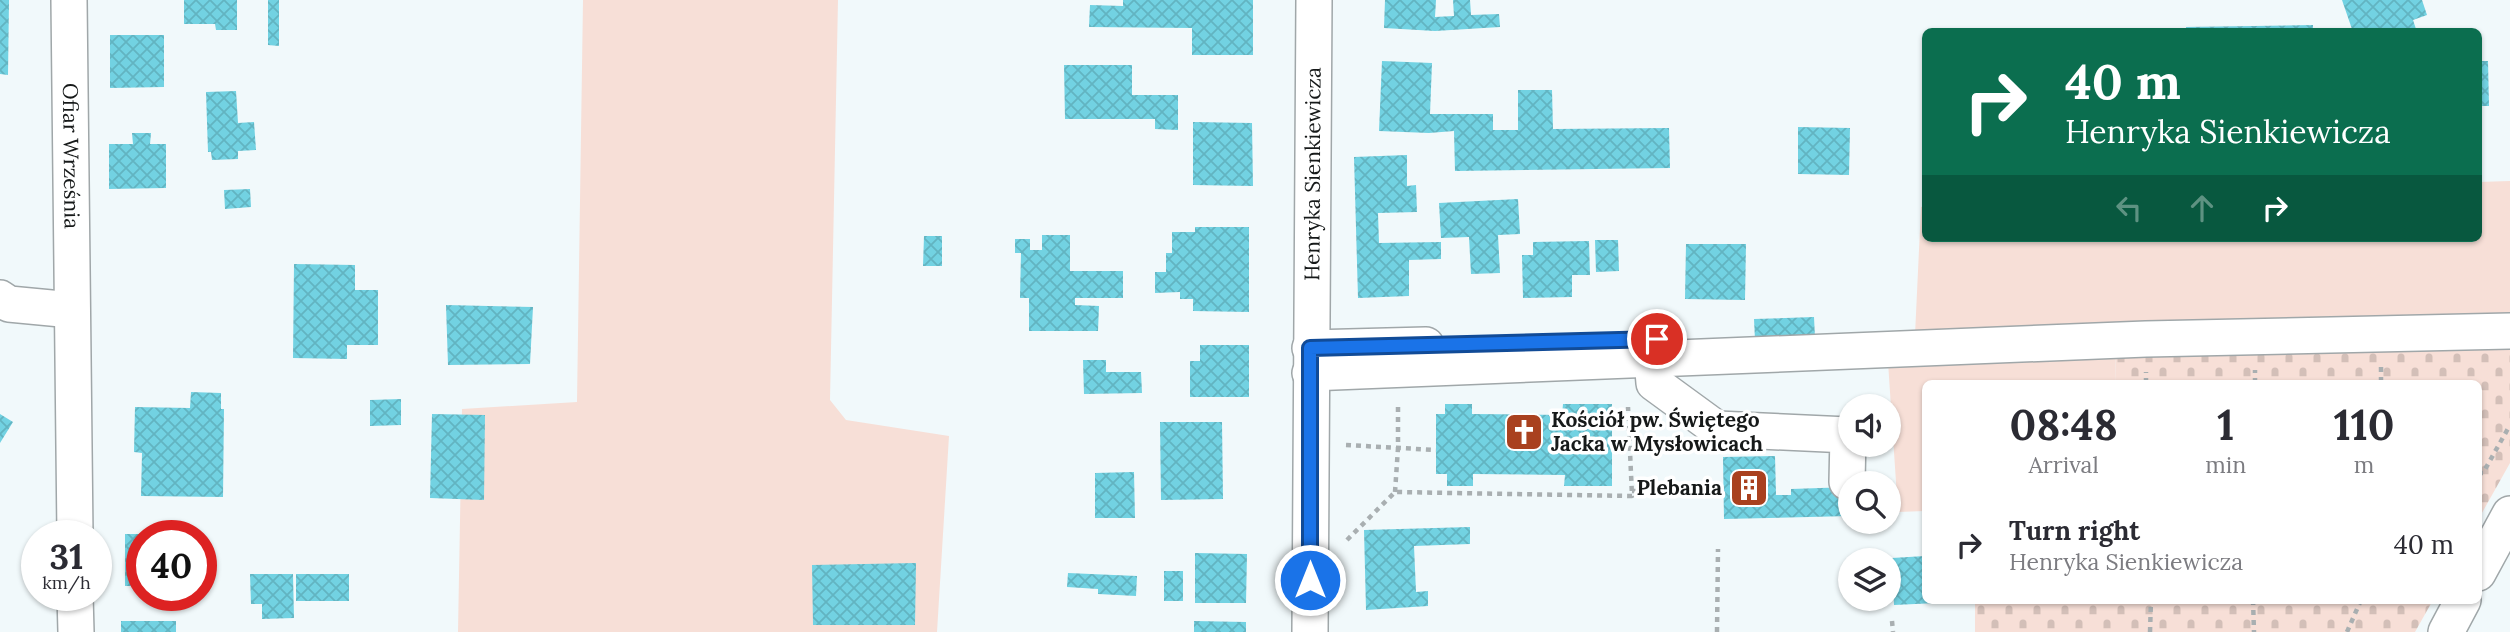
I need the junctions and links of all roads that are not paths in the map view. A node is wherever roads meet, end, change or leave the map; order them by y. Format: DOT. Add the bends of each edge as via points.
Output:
graph roads {
  1 [pos="69,0"];
  2 [pos="1314,0"];
  3 [pos="0,298"];
  4 [pos="72,310"];
  5 [pos="2510,331"];
  6 [pos="1655,349"];
  7 [pos="1310,360"];
  8 [pos="1847,471"];
  9 [pos="2510,514"];
  10 [pos="75,520"];
  11 [pos="2482,566"];
  12 [pos="2461,604"];
  13 [pos="75,611"];
  14 [pos="76,632"];
  15 [pos="1310,632"];
  16 [pos="2446,632"];
  1 -- 4 [label="street, Ofiar Września"];
  2 -- 7 [label="street, Henryka Sienkiewicza"];
  3 -- 4 [label="street" via="9,304"];
  4 -- 10 [label="street, Ofiar Września"];
  5 -- 6 [label="street"];
  6 -- 7 [label="street"];
  6 -- 8 [label="street" via="1654,383 1717,429 1848,435"];
  7 -- 15 [label="street, Henryka Sienkiewicza"];
  9 -- 11 [label="street"];
  12 -- 16 [label="street"];
  13 -- 14 [label="street"];
}
